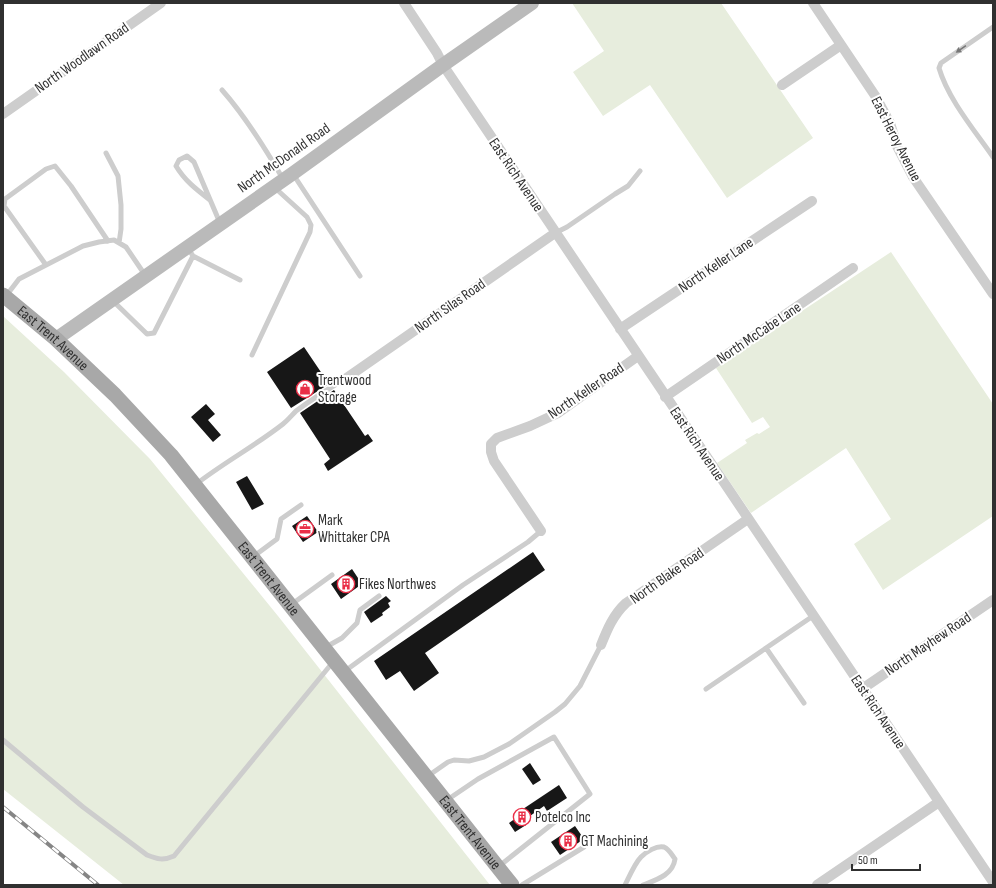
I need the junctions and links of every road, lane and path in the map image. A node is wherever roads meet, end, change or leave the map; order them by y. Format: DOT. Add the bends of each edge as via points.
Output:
graph roads {
  1 [pos="162,3"];
  2 [pos="404,3"];
  3 [pos="532,3"];
  4 [pos="813,3"];
  5 [pos="993,27"];
  6 [pos="841,45"];
  7 [pos="443,65"];
  8 [pos="782,86"];
  9 [pos="222,90"];
  10 [pos="3,114"];
  11 [pos="106,153"];
  12 [pos="993,157"];
  13 [pos="640,171"];
  14 [pos="283,180"];
  15 [pos="210,200"];
  16 [pos="812,201"];
  17 [pos="220,224"];
  18 [pos="556,233"];
  19 [pos="108,241"];
  20 [pos="119,243"];
  21 [pos="190,252"];
  22 [pos="46,266"];
  23 [pos="853,268"];
  24 [pos="146,276"];
  25 [pos="360,276"];
  26 [pos="240,280"];
  27 [pos="993,294"];
  28 [pos="4,296"];
  29 [pos="112,300"];
  30 [pos="620,329"];
  31 [pos="56,339"];
  32 [pos="252,355"];
  33 [pos="638,356"];
  34 [pos="344,379"];
  35 [pos="665,397"];
  36 [pos="194,485"];
  37 [pos="301,505"];
  38 [pos="748,519"];
  39 [pos="540,531"];
  40 [pos="252,558"];
  41 [pos="332,575"];
  42 [pos="379,596"];
  43 [pos="993,600"];
  44 [pos="290,606"];
  45 [pos="813,616"];
  46 [pos="600,645"];
  47 [pos="323,648"];
  48 [pos="766,648"];
  49 [pos="338,667"];
  50 [pos="862,689"];
  51 [pos="706,690"];
  52 [pos="804,703"];
  53 [pos="3,740"];
  54 [pos="426,778"];
  55 [pos="445,802"];
  56 [pos="939,802"];
  57 [pos="584,847"];
  58 [pos="498,867"];
  59 [pos="993,882"];
  60 [pos="822,884"];
  61 [pos="512,885"];
  62 [pos="522,885"];
  63 [pos="625,885"];
  64 [pos="643,885"];
  1 -- 10 [label="street, North Woodlawn Road"];
  2 -- 7 [label="street, East Rich Avenue"];
  3 -- 7 [label="street, North McDonald Road"];
  4 -- 6 [label="street, East Heroy Avenue"];
  5 -- 12 [label="lane, one-way" via="942,63 939,68 955,102"];
  6 -- 8 [label="street"];
  6 -- 27 [label="street, East Heroy Avenue" via="876,97 913,177"];
  7 -- 14 [label="street, North McDonald Road"];
  7 -- 18 [label="street, East Rich Avenue"];
  9 -- 14 [label="lane" via="239,108"];
  11 -- 20 [label="lane" via="118,176 121,205"];
  13 -- 18 [label="lane" via="628,186"];
  14 -- 17 [label="street, North McDonald Road"];
  14 -- 25 [label="lane"];
  14 -- 32 [label="lane" via="307,216 311,225 310,232"];
  15 -- 15 [label="lane" via="194,162 187,156 178,160 176,166 182,177"];
  15 -- 17 [label="lane"];
  16 -- 30 [label="street, North Keller Lane"];
  17 -- 21 [label="street, North McDonald Road"];
  18 -- 30 [label="street, East Rich Avenue"];
  18 -- 34 [label="street, North Silas Road"];
  19 -- 20 [label="lane" via="114,240"];
  19 -- 22 [label="lane" via="83,246"];
  19 -- 22 [label="lane" via="55,166 46,169 5,200 4,206"];
  20 -- 24 [label="lane" via="126,248"];
  21 -- 24 [label="street, North McDonald Road"];
  21 -- 26 [label="lane"];
  21 -- 29 [label="lane" via="154,333 146,334"];
  22 -- 28 [label="lane" via="19,280"];
  23 -- 35 [label="street, North McCabe Lane"];
  24 -- 29 [label="street, North McDonald Road"];
  28 -- 31 [label="main road, East Trent Avenue"];
  29 -- 31 [label="street, North McDonald Road"];
  30 -- 33 [label="street, East Rich Avenue"];
  31 -- 36 [label="main road, East Trent Avenue" via="115,395 171,455"];
  33 -- 35 [label="street, East Rich Avenue"];
  33 -- 39 [label="street, North Keller Road" via="558,413 497,438 491,444 494,461"];
  34 -- 36 [label="lane" via="284,424"];
  35 -- 38 [label="street, East Rich Avenue"];
  36 -- 40 [label="main road, East Trent Avenue"];
  37 -- 40 [label="lane" via="281,519 277,539"];
  38 -- 45 [label="street, East Rich Avenue"];
  38 -- 46 [label="street, North Blake Road" via="620,609"];
  39 -- 49 [label="lane" via="528,542"];
  40 -- 44 [label="main road, East Trent Avenue"];
  41 -- 44 [label="lane"];
  42 -- 47 [label="lane" via="360,610 357,623 342,638"];
  43 -- 50 [label="street, North Mayhew Road"];
  44 -- 47 [label="main road, East Trent Avenue"];
  45 -- 48 [label="lane"];
  45 -- 50 [label="street, East Rich Avenue"];
  46 -- 54 [label="lane" via="580,686 555,712 509,744 484,757 448,762"];
  47 -- 49 [label="main road, East Trent Avenue"];
  48 -- 51 [label="lane"];
  48 -- 52 [label="lane"];
  49 -- 53 [label="lane" via="174,856 166,860 147,855 83,807"];
  49 -- 54 [label="main road, East Trent Avenue"];
  50 -- 56 [label="street, East Rich Avenue"];
  54 -- 55 [label="main road, East Trent Avenue"];
  55 -- 58 [label="main road, East Trent Avenue"];
  55 -- 58 [label="lane" via="478,779 554,737 590,794"];
  56 -- 59 [label="street, East Rich Avenue"];
  56 -- 60 [label="street"];
  57 -- 62 [label="lane"];
  58 -- 61 [label="main road, East Trent Avenue"];
  63 -- 64 [label="lane" via="641,857 659,847 669,850 675,859 670,872"];
}
